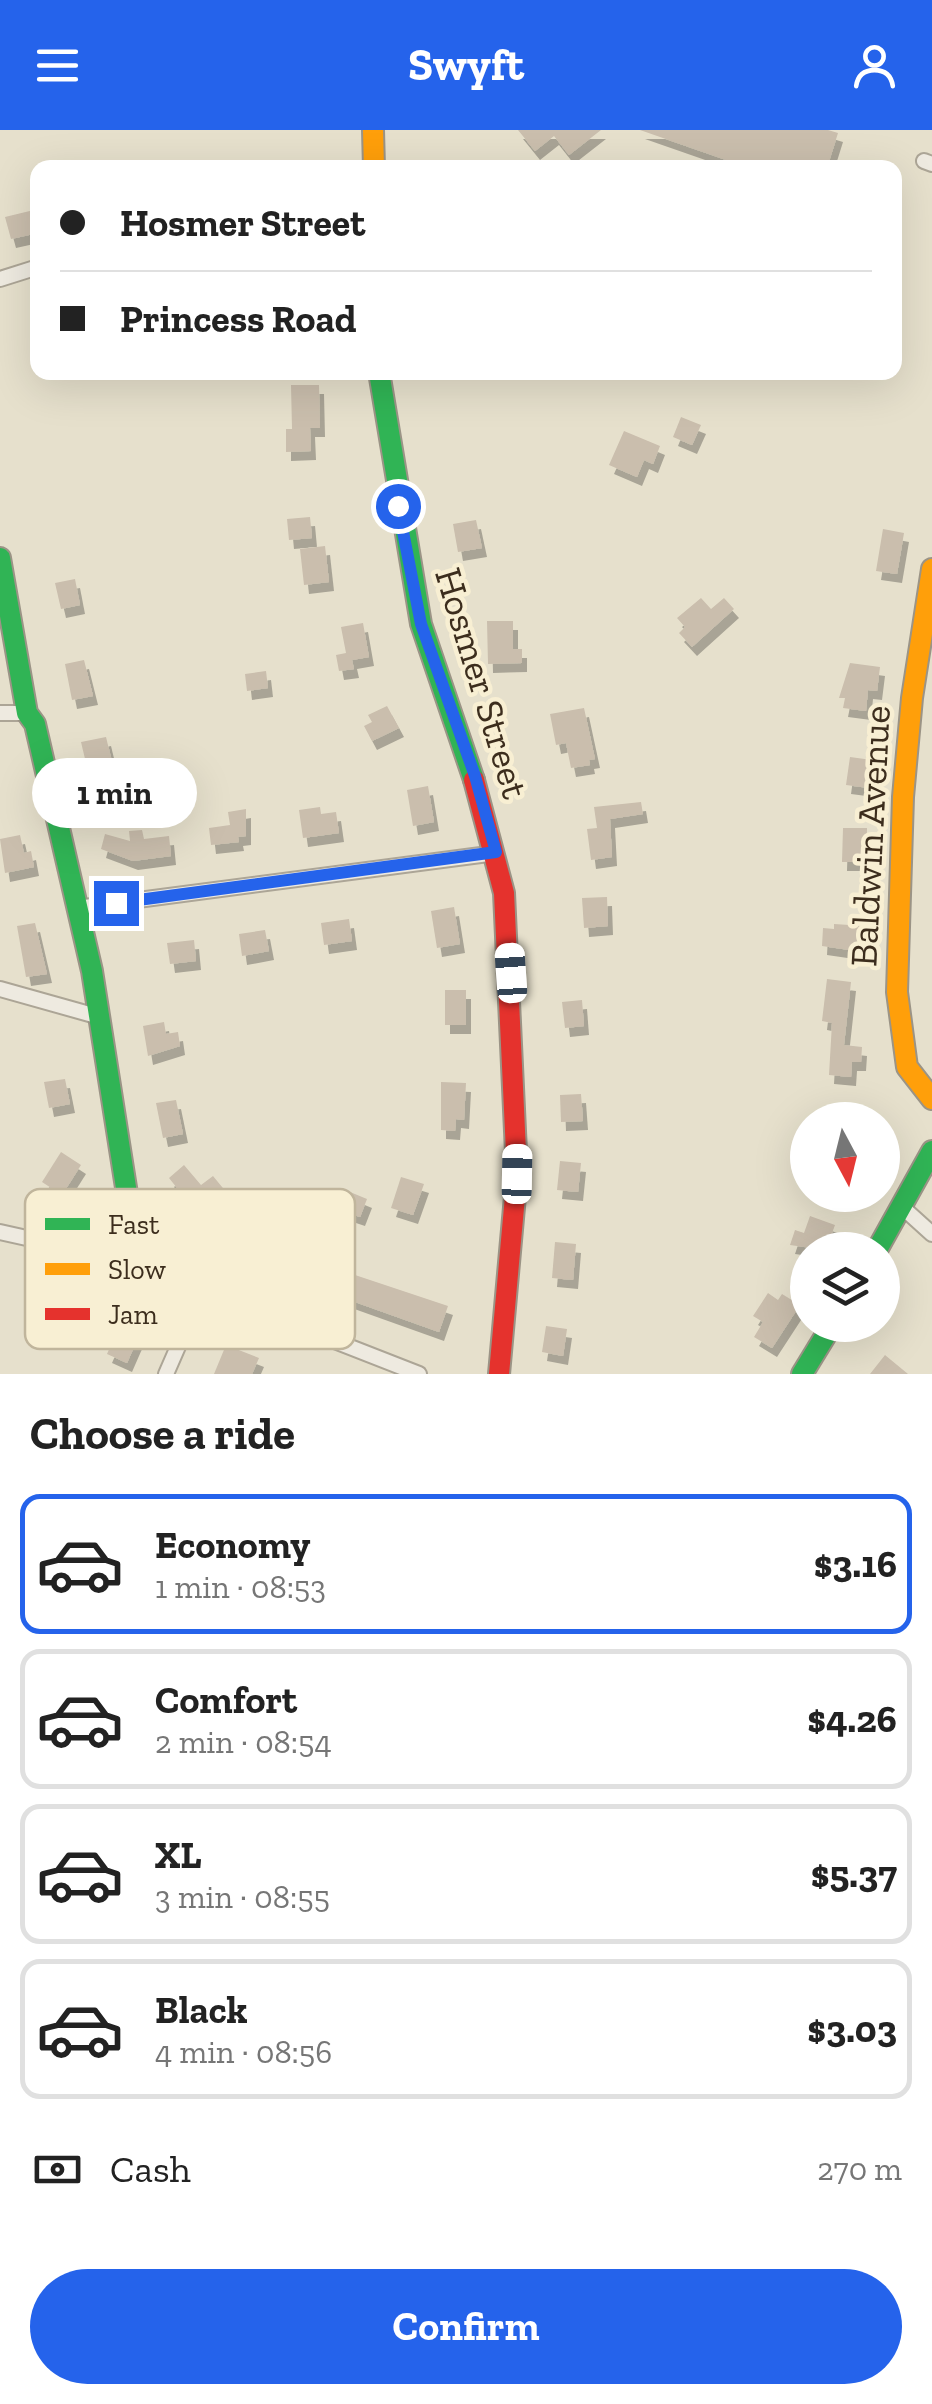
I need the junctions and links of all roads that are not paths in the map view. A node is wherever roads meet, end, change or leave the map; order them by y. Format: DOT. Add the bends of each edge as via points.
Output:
graph roads {
  1 [pos="373,130"];
  2 [pos="374,160"];
  3 [pos="30,269"];
  4 [pos="0,279"];
  5 [pos="381,380"];
  6 [pos="0,558"];
  7 [pos="932,569"];
  8 [pos="0,713"];
  9 [pos="27,713"];
  10 [pos="496,852"];
  11 [pos="77,908"];
  12 [pos="0,989"];
  13 [pos="100,1017"];
  14 [pos="932,1099"];
  15 [pos="932,1151"];
  16 [pos="126,1189"];
  17 [pos="901,1206"];
  18 [pos="0,1232"];
  19 [pos="887,1232"];
  20 [pos="932,1234"];
  21 [pos="25,1238"];
  22 [pos="822,1342"];
  23 [pos="355,1348"];
  24 [pos="177,1349"];
  25 [pos="166,1374"];
  26 [pos="419,1374"];
  27 [pos="499,1374"];
  28 [pos="802,1374"];
  1 -- 2 [label="street"];
  3 -- 4 [label="street"];
  5 -- 10 [label="street, Hosmer Street" via="421,624"];
  6 -- 9 [label="street"];
  7 -- 14 [label="street, Baldwin Avenue" via="912,698 897,992 908,1067"];
  8 -- 9 [label="street"];
  9 -- 11 [label="street" via="56,804"];
  10 -- 11 [label="street"];
  10 -- 27 [label="street, Hosmer Street" via="508,933 518,1134"];
  11 -- 13 [label="street"];
  12 -- 13 [label="street"];
  13 -- 16 [label="street"];
  15 -- 17 [label="street"];
  17 -- 19 [label="street"];
  17 -- 20 [label="street"];
  18 -- 21 [label="street"];
  22 -- 28 [label="street"];
  23 -- 26 [label="street"];
  24 -- 25 [label="street"];
}
